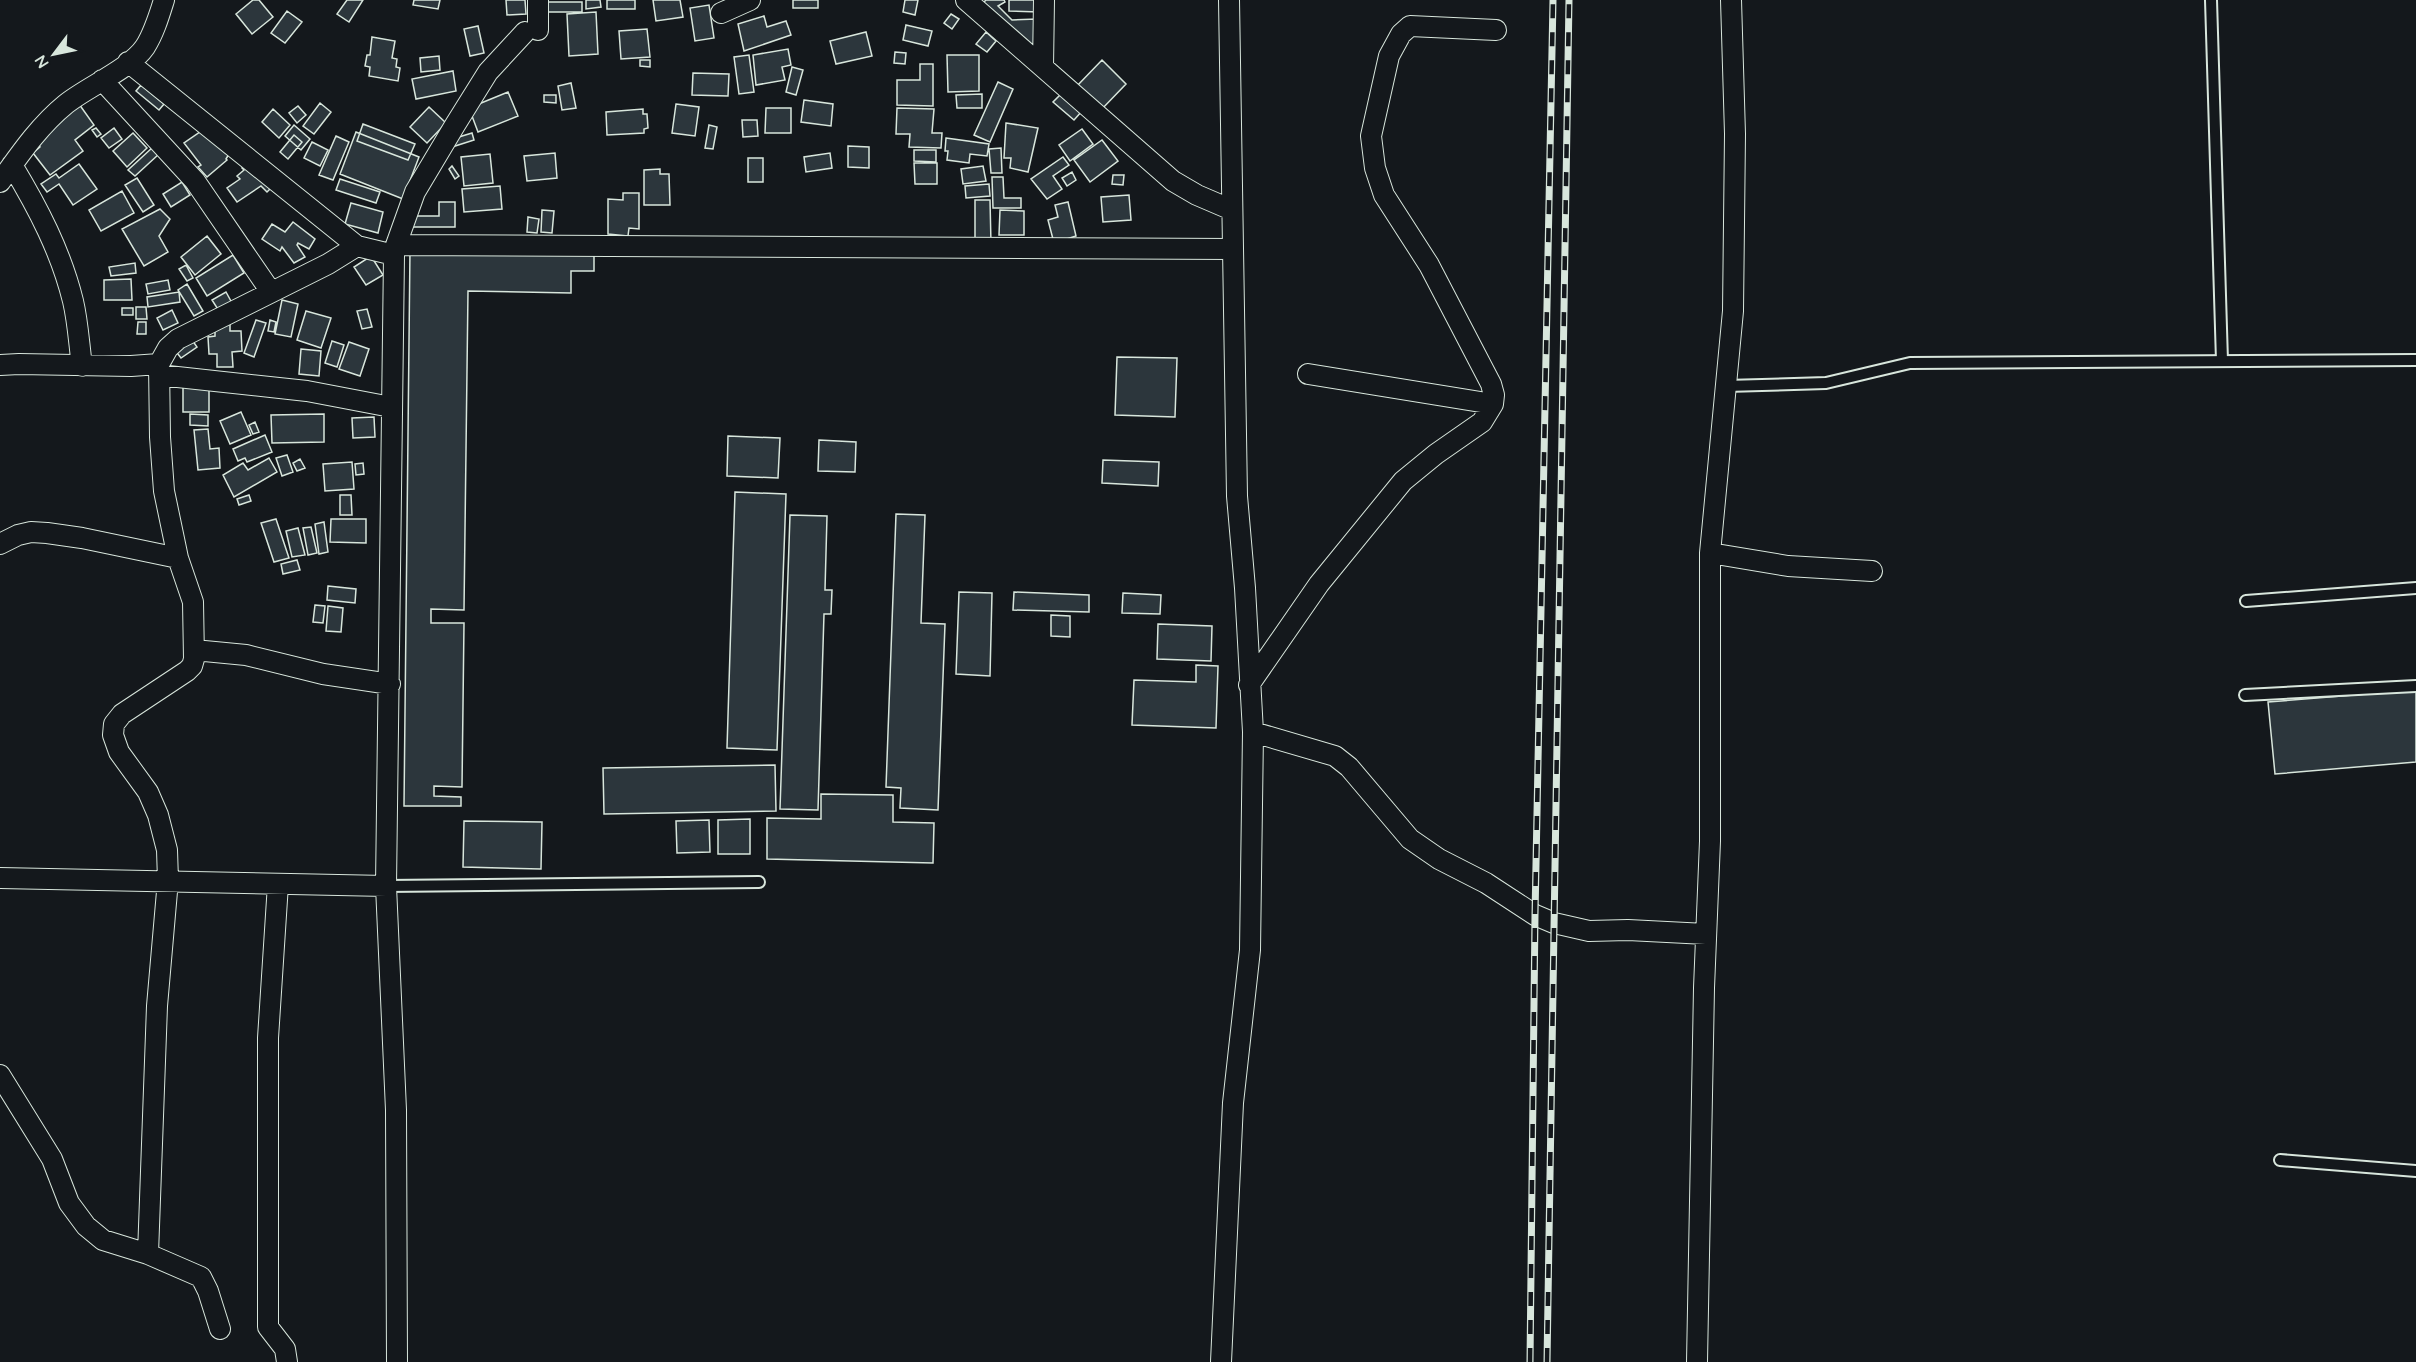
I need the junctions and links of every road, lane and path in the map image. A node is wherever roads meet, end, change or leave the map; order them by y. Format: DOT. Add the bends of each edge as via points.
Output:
graph roads {
  1 [pos="164,0"];
  2 [pos="538,0"];
  3 [pos="750,0"];
  4 [pos="966,0"];
  5 [pos="1044,0"];
  6 [pos="1229,0"];
  7 [pos="1731,0"];
  8 [pos="2211,0"];
  9 [pos="721,13"];
  10 [pos="1496,30"];
  11 [pos="128,62"];
  12 [pos="1043,67"];
  13 [pos="102,80"];
  14 [pos="11,158"];
  15 [pos="0,182"];
  16 [pos="1232,210"];
  17 [pos="357,246"];
  18 [pos="1232,249"];
  19 [pos="395,250"];
  20 [pos="271,292"];
  21 [pos="2416,360"];
  22 [pos="2223,361"];
  23 [pos="0,365"];
  24 [pos="82,366"];
  25 [pos="159,369"];
  26 [pos="1308,374"];
  27 [pos="1726,386"];
  28 [pos="1493,404"];
  29 [pos="391,407"];
  30 [pos="0,544"];
  31 [pos="1710,553"];
  32 [pos="178,558"];
  33 [pos="1872,571"];
  34 [pos="2416,588"];
  35 [pos="2246,601"];
  36 [pos="194,650"];
  37 [pos="390,684"];
  38 [pos="1249,685"];
  39 [pos="2416,686"];
  40 [pos="2246,695"];
  41 [pos="1253,732"];
  42 [pos="0,878"];
  43 [pos="168,880"];
  44 [pos="759,882"];
  45 [pos="278,884"];
  46 [pos="386,886"];
  47 [pos="1706,934"];
  48 [pos="0,1075"];
  49 [pos="2280,1160"];
  50 [pos="2416,1171"];
  51 [pos="148,1254"];
  52 [pos="220,1329"];
  53 [pos="287,1362"];
  54 [pos="397,1362"];
  55 [pos="1221,1362"];
  56 [pos="1697,1362"];
  1 -- 11 [label="street" via="143,49"];
  2 -- 19 [label="street" via="531,31 488,72 415,192"];
  3 -- 9 [label="street"];
  4 -- 12 [label="street"];
  5 -- 12 [label="street"];
  6 -- 16 [label="street"];
  7 -- 27 [label="street" via="1735,233"];
  8 -- 22 [label="lane"];
  10 -- 28 [label="street" via="1410,26 1389,56 1371,136 1384,195 1429,265 1491,384"];
  11 -- 13 [label="street"];
  11 -- 17 [label="street"];
  12 -- 16 [label="street" via="1173,181"];
  13 -- 14 [label="street" via="66,104"];
  13 -- 20 [label="street" via="195,181"];
  14 -- 15 [label="street"];
  14 -- 24 [label="street" via="48,228 73,301"];
  16 -- 18 [label="street"];
  17 -- 19 [label="street"];
  17 -- 20 [label="street"];
  18 -- 19 [label="street"];
  18 -- 38 [label="street" via="1237,496"];
  19 -- 29 [label="street"];
  20 -- 25 [label="street" via="172,343"];
  21 -- 22 [label="lane"];
  22 -- 27 [label="lane" via="1910,363 1826,383"];
  23 -- 24 [label="street"];
  24 -- 25 [label="street"];
  25 -- 29 [label="street"];
  25 -- 32 [label="street" via="164,490"];
  26 -- 28 [label="street"];
  27 -- 31 [label="street"];
  28 -- 38 [label="street" via="1482,422 1403,481 1319,584"];
  29 -- 37 [label="street"];
  30 -- 32 [label="street" via="18,535 46,533"];
  31 -- 33 [label="street" via="1788,566"];
  31 -- 47 [label="street" via="1711,818"];
  32 -- 36 [label="street" via="193,602"];
  34 -- 35 [label="lane"];
  36 -- 37 [label="street" via="246,655 323,674"];
  36 -- 43 [label="street" via="192,666 122,714 114,724 119,752 148,792 158,814 167,850"];
  37 -- 46 [label="street"];
  38 -- 41 [label="street"];
  39 -- 40 [label="lane"];
  41 -- 47 [label="street" via="1335,756 1349,767 1410,839 1535,915 1590,932"];
  41 -- 55 [label="street" via="1250,950 1233,1103"];
  42 -- 43 [label="street"];
  43 -- 45 [label="street"];
  43 -- 51 [label="street" via="158,1006"];
  44 -- 46 [label="lane"];
  45 -- 46 [label="street"];
  45 -- 53 [label="street" via="268,1038 268,1327 285,1349"];
  46 -- 54 [label="street" via="396,1110"];
  47 -- 56 [label="street"];
  48 -- 51 [label="street" via="51,1159 69,1203 87,1226 103,1240"];
  49 -- 50 [label="lane"];
  51 -- 52 [label="street" via="201,1277"];
}
